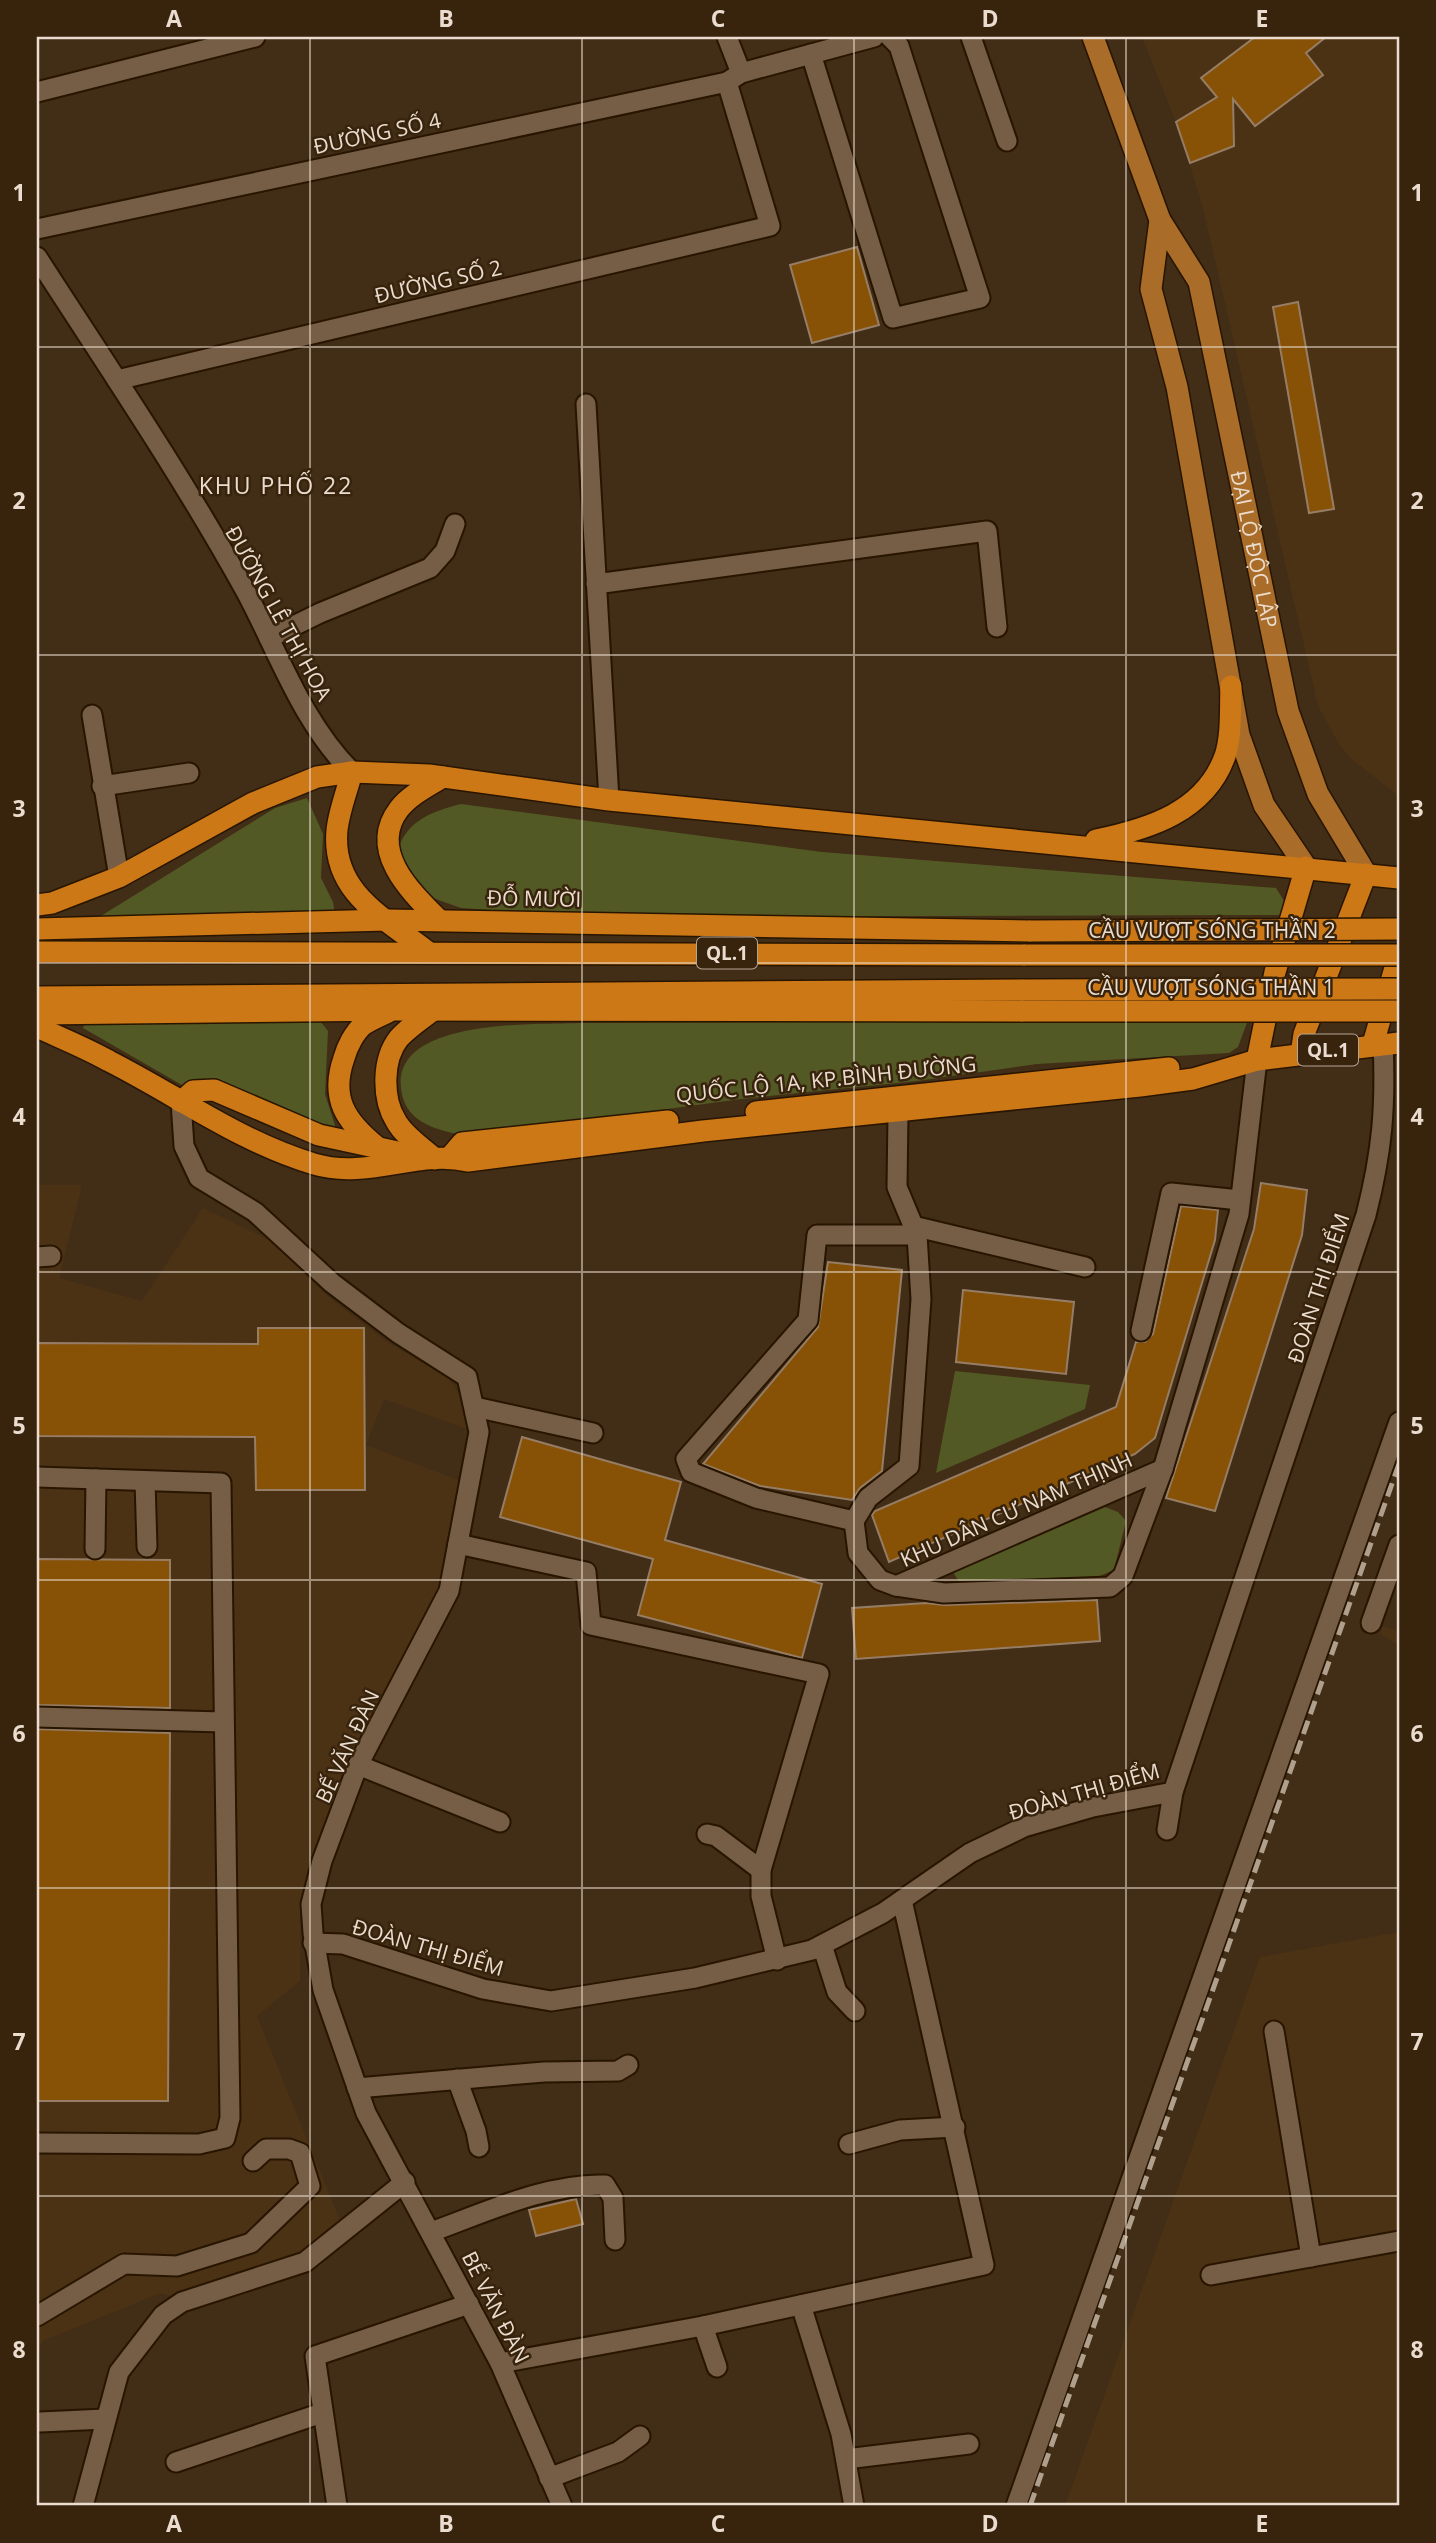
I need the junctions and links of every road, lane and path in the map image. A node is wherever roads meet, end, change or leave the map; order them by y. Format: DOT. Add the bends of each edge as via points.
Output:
graph roads {
  1 [pos="255,37"];
  2 [pos="727,37"];
  3 [pos="874,37"];
  4 [pos="890,37"];
  5 [pos="971,37"];
  6 [pos="1093,37"];
  7 [pos="811,54"];
  8 [pos="734,78"];
  9 [pos="37,92"];
  10 [pos="1007,141"];
  11 [pos="1160,220"];
  12 [pos="37,229"];
  13 [pos="37,257"];
  14 [pos="117,380"];
  15 [pos="586,404"];
  16 [pos="455,523"];
  17 [pos="596,584"];
  18 [pos="998,626"];
  19 [pos="269,638"];
  20 [pos="1231,686"];
  21 [pos="92,715"];
  22 [pos="352,772"];
  23 [pos="189,773"];
  24 [pos="443,777"];
  25 [pos="102,786"];
  26 [pos="608,800"];
  27 [pos="1076,845"];
  28 [pos="1306,867"];
  29 [pos="1366,874"];
  30 [pos="119,877"];
  31 [pos="1399,878"];
  32 [pos="37,905"];
  33 [pos="387,920"];
  34 [pos="439,920"];
  35 [pos="37,929"];
  36 [pos="1399,929"];
  37 [pos="1031,931"];
  38 [pos="37,952"];
  39 [pos="428,952"];
  40 [pos="1399,954"];
  41 [pos="1399,989"];
  42 [pos="458,994"];
  43 [pos="37,997"];
  44 [pos="1023,1001"];
  45 [pos="397,1010"];
  46 [pos="433,1010"];
  47 [pos="1399,1011"];
  48 [pos="37,1014"];
  49 [pos="37,1027"];
  50 [pos="1385,1043"];
  51 [pos="1301,1054"];
  52 [pos="1257,1060"];
  53 [pos="1213,1070"];
  54 [pos="181,1102"];
  55 [pos="898,1113"];
  56 [pos="378,1149"];
  57 [pos="443,1158"];
  58 [pos="1240,1200"];
  59 [pos="915,1230"];
  60 [pos="1085,1267"];
  61 [pos="1141,1331"];
  62 [pos="475,1407"];
  63 [pos="1399,1422"];
  64 [pos="593,1433"];
  65 [pos="1163,1469"];
  66 [pos="37,1477"];
  67 [pos="96,1479"];
  68 [pos="145,1481"];
  69 [pos="854,1521"];
  70 [pos="458,1544"];
  71 [pos="1399,1545"];
  72 [pos="147,1547"];
  73 [pos="95,1549"];
  74 [pos="896,1586"];
  75 [pos="1371,1623"];
  76 [pos="37,1717"];
  77 [pos="223,1722"];
  78 [pos="358,1765"];
  79 [pos="1173,1792"];
  80 [pos="500,1822"];
  81 [pos="1167,1830"];
  82 [pos="707,1834"];
  83 [pos="761,1870"];
  84 [pos="902,1900"];
  85 [pos="313,1943"];
  86 [pos="822,1945"];
  87 [pos="777,1960"];
  88 [pos="855,2011"];
  89 [pos="1273,2031"];
  90 [pos="628,2065"];
  91 [pos="457,2079"];
  92 [pos="357,2088"];
  93 [pos="955,2127"];
  94 [pos="37,2143"];
  95 [pos="849,2144"];
  96 [pos="479,2147"];
  97 [pos="253,2161"];
  98 [pos="405,2182"];
  99 [pos="431,2232"];
  100 [pos="615,2241"];
  101 [pos="1399,2241"];
  102 [pos="1311,2257"];
  103 [pos="1211,2275"];
  104 [pos="469,2304"];
  105 [pos="801,2305"];
  106 [pos="37,2316"];
  107 [pos="703,2326"];
  108 [pos="500,2363"];
  109 [pos="717,2367"];
  110 [pos="322,2413"];
  111 [pos="105,2419"];
  112 [pos="40,2422"];
  113 [pos="640,2436"];
  114 [pos="969,2444"];
  115 [pos="846,2459"];
  116 [pos="176,2462"];
  117 [pos="549,2477"];
  118 [pos="83,2506"];
  119 [pos="337,2506"];
  120 [pos="562,2506"];
  121 [pos="854,2506"];
  122 [pos="1016,2506"];
  1 -- 9 [label="street"];
  2 -- 8 [label="street"];
  3 -- 7 [label="street, ĐƯỜNG SỐ 4"];
  4 -- 7 [label="street" via="899,46 980,298 893,318"];
  5 -- 10 [label="street"];
  6 -- 11 [label="main road, ĐẠI LỘ ĐỘC LẬP"];
  7 -- 8 [label="street, ĐƯỜNG SỐ 4"];
  8 -- 12 [label="street, ĐƯỜNG SỐ 4"];
  8 -- 14 [label="street, ĐƯỜNG SỐ 2" via="770,226"];
  11 -- 20 [label="main road, ĐẠI LỘ ĐỘC LẬP" via="1151,289 1177,387"];
  11 -- 29 [label="main road, ĐẠI LỘ ĐỘC LẬP" via="1199,282 1296,736 1334,826"];
  13 -- 14 [label="street, ĐƯỜNG LÊ THỊ HOA"];
  14 -- 19 [label="street, ĐƯỜNG LÊ THỊ HOA"];
  15 -- 17 [label="street"];
  16 -- 19 [label="street" via="445,551 430,568"];
  17 -- 18 [label="street" via="987,531"];
  17 -- 26 [label="street"];
  19 -- 22 [label="street, ĐƯỜNG LÊ THỊ HOA" via="317,731 332,754"];
  20 -- 27 [label="highway" via="1226,754 1203,794 1186,809 1131,832"];
  20 -- 28 [label="main road, ĐẠI LỘ ĐỘC LẬP" via="1238,735 1254,782 1276,826"];
  21 -- 25 [label="street"];
  22 -- 24 [label="highway"];
  22 -- 30 [label="highway" via="317,777 253,803"];
  22 -- 33 [label="highway" via="337,829 338,864 358,899"];
  23 -- 25 [label="street"];
  24 -- 26 [label="highway"];
  24 -- 34 [label="highway" via="398,810 390,834 390,855 398,876"];
  25 -- 30 [label="street"];
  26 -- 27 [label="highway"];
  27 -- 28 [label="highway"];
  28 -- 29 [label="highway"];
  28 -- 52 [label="highway" via="1275,972"];
  29 -- 31 [label="highway"];
  29 -- 51 [label="highway" via="1304,1034"];
  30 -- 32 [label="highway"];
  33 -- 34 [label="highway, ĐỖ MƯỜI / QL.1"];
  33 -- 35 [label="highway, ĐỖ MƯỜI / QL.1"];
  33 -- 39 [label="highway"];
  34 -- 37 [label="highway, ĐỖ MƯỜI / QL.1"];
  36 -- 37 [label="highway, CẦU VƯỢT SÓNG THẦN 2 / QL.1, bridge"];
  38 -- 39 [label="highway, QL.1"];
  39 -- 40 [label="highway, CẦU VƯỢT SÓNG THẦN 2 / QL.1, bridge"];
  40 -- 50 [label="highway"];
  41 -- 44 [label="highway, CẦU VƯỢT SÓNG THẦN 1 / QL.1, bridge"];
  42 -- 43 [label="highway, QL.1"];
  42 -- 44 [label="highway, QL.1"];
  42 -- 45 [label="highway"];
  44 -- 46 [label="highway, QL.1"];
  44 -- 47 [label="highway, CẦU VƯỢT SÓNG THẦN 1 / QL.1, bridge"];
  45 -- 46 [label="highway, QL.1"];
  45 -- 48 [label="highway, QL.1"];
  45 -- 56 [label="highway" via="363,1025 347,1047 337,1077 339,1099 349,1119"];
  46 -- 57 [label="highway" via="397,1041 386,1081 389,1107 397,1124"];
  49 -- 54 [label="highway" via="109,1060"];
  50 -- 51 [label="highway, QL.1"];
  50 -- 79 [label="street, ĐOÀN THỊ ĐIỂM" via="1380,1158 1366,1216"];
  51 -- 52 [label="highway, QL.1"];
  52 -- 53 [label="highway"];
  52 -- 58 [label="street, KHU DÂN CƯ NAM THỊNH"];
  53 -- 55 [label="highway" via="1193,1079"];
  53 -- 57 [label="highway, QUỐC LỘ 1A, KP.BÌNH ĐƯỜNG" via="1193,1066 462,1143"];
  54 -- 56 [label="highway" via="192,1091 214,1090 319,1135"];
  54 -- 57 [label="highway" via="242,1136 316,1165 379,1168"];
  54 -- 62 [label="street, BẾ VĂN ĐÀN" via="184,1146 199,1178 255,1212 332,1283 398,1334 467,1377"];
  55 -- 57 [label="highway" via="703,1131 468,1161"];
  55 -- 59 [label="street" via="897,1187"];
  56 -- 57 [label="highway"];
  58 -- 61 [label="street" via="1171,1193"];
  58 -- 65 [label="street, KHU DÂN CƯ NAM THỊNH"];
  59 -- 60 [label="street"];
  59 -- 69 [label="street" via="921,1299 909,1466 868,1498"];
  59 -- 69 [label="street" via="817,1235 808,1320 686,1459 691,1472 756,1498"];
  62 -- 64 [label="street"];
  62 -- 70 [label="street, BẾ VĂN ĐÀN" via="479,1432"];
  63 -- 122 [label="street"];
  65 -- 74 [label="street, KHU DÂN CƯ NAM THỊNH"];
  65 -- 74 [label="street, KHU DÂN CƯ NAM THỊNH" via="1123,1576 1110,1587 944,1594"];
  66 -- 67 [label="street"];
  67 -- 68 [label="street"];
  67 -- 73 [label="street"];
  68 -- 72 [label="street"];
  68 -- 77 [label="street" via="221,1483"];
  69 -- 74 [label="street" via="858,1553 880,1580"];
  70 -- 78 [label="street, BẾ VĂN ĐÀN" via="449,1591"];
  70 -- 83 [label="street" via="586,1572 591,1625 819,1674"];
  71 -- 75 [label="street"];
  76 -- 77 [label="street"];
  77 -- 94 [label="street" via="230,2118 225,2138 200,2144"];
  78 -- 80 [label="street"];
  78 -- 85 [label="street, BẾ VĂN ĐÀN" via="322,1861 312,1904"];
  79 -- 81 [label="street"];
  79 -- 84 [label="street, ĐOÀN THỊ ĐIỂM" via="1093,1807 1024,1827 971,1853"];
  82 -- 83 [label="street"];
  83 -- 87 [label="street" via="761,1896"];
  84 -- 86 [label="street, ĐOÀN THỊ ĐIỂM"];
  84 -- 93 [label="street"];
  85 -- 87 [label="street, ĐOÀN THỊ ĐIỂM" via="343,1944 483,1989 551,2001"];
  85 -- 92 [label="street, BẾ VĂN ĐÀN" via="323,1990"];
  86 -- 87 [label="street, ĐOÀN THỊ ĐIỂM"];
  86 -- 88 [label="street" via="837,1992"];
  89 -- 102 [label="street"];
  90 -- 91 [label="street" via="618,2071"];
  91 -- 92 [label="street"];
  91 -- 96 [label="street"];
  92 -- 98 [label="street, BẾ VĂN ĐÀN"];
  93 -- 95 [label="street" via="900,2130"];
  93 -- 105 [label="street" via="984,2265"];
  97 -- 106 [label="street" via="266,2149 300,2153 310,2186 251,2244 177,2266 124,2264"];
  98 -- 99 [label="street, BẾ VĂN ĐÀN"];
  98 -- 111 [label="street" via="304,2262 182,2302 163,2315 119,2372"];
  99 -- 100 [label="street" via="537,2196 605,2185 613,2198"];
  99 -- 104 [label="street, BẾ VĂN ĐÀN"];
  101 -- 102 [label="street"];
  102 -- 103 [label="street"];
  104 -- 108 [label="street, BẾ VĂN ĐÀN"];
  104 -- 110 [label="street" via="315,2356"];
  105 -- 107 [label="street"];
  105 -- 115 [label="street"];
  107 -- 108 [label="street"];
  107 -- 109 [label="street"];
  108 -- 117 [label="street, BẾ VĂN ĐÀN"];
  110 -- 116 [label="street"];
  110 -- 119 [label="street"];
  111 -- 112 [label="street"];
  111 -- 118 [label="street"];
  113 -- 117 [label="street" via="618,2452"];
  114 -- 115 [label="street"];
  115 -- 121 [label="street"];
  117 -- 120 [label="street, BẾ VĂN ĐÀN"];
}
